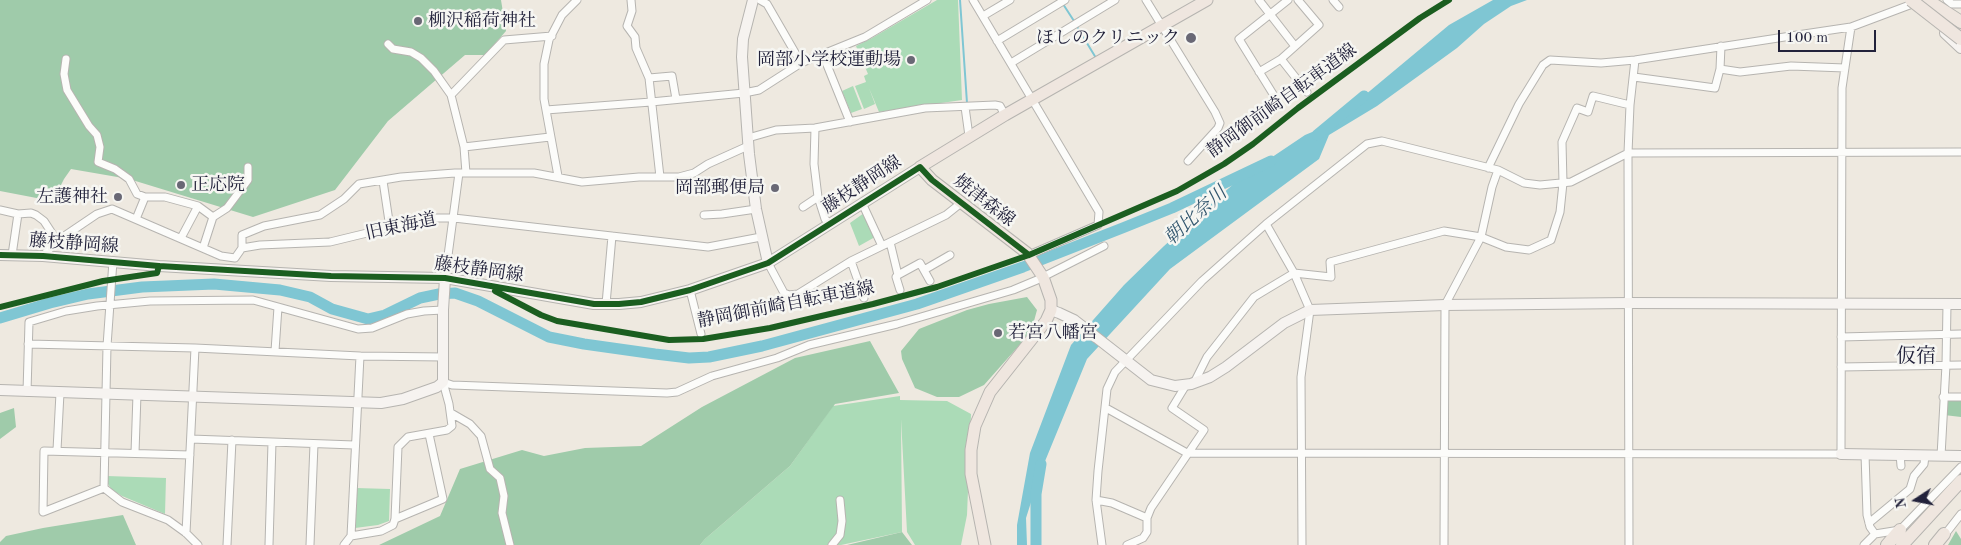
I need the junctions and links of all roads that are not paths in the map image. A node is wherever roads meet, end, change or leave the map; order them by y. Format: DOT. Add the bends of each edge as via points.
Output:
graph roads {
  1 [pos="577,0"];
  2 [pos="631,0"];
  3 [pos="754,0"];
  4 [pos="760,0"];
  5 [pos="927,0"];
  6 [pos="973,0"];
  7 [pos="1010,0"];
  8 [pos="1065,0"];
  9 [pos="1116,0"];
  10 [pos="1146,0"];
  11 [pos="1207,0"];
  12 [pos="1259,0"];
  13 [pos="1288,0"];
  14 [pos="1298,0"];
  15 [pos="1333,0"];
  16 [pos="1927,0"];
  17 [pos="1916,1"];
  18 [pos="1949,2"];
  19 [pos="1961,4"];
  20 [pos="1339,7"];
  21 [pos="1961,11"];
  22 [pos="1269,14"];
  23 [pos="983,16"];
  24 [pos="1961,22"];
  25 [pos="1163,26"];
  26 [pos="1851,27"];
  27 [pos="1961,31"];
  28 [pos="552,36"];
  29 [pos="1961,40"];
  30 [pos="997,41"];
  31 [pos="388,44"];
  32 [pos="1294,45"];
  33 [pos="1721,46"];
  34 [pos="1961,48"];
  35 [pos="823,55"];
  36 [pos="66,59"];
  37 [pos="1281,59"];
  38 [pos="1635,60"];
  39 [pos="802,63"];
  40 [pos="1011,63"];
  41 [pos="1845,68"];
  42 [pos="1720,69"];
  43 [pos="1259,72"];
  44 [pos="1634,77"];
  45 [pos="649,78"];
  46 [pos="1307,92"];
  47 [pos="744,93"];
  48 [pos="1273,94"];
  49 [pos="451,95"];
  50 [pos="676,100"];
  51 [pos="1033,100"];
  52 [pos="651,102"];
  53 [pos="1630,105"];
  54 [pos="965,106"];
  55 [pos="546,110"];
  56 [pos="1005,115"];
  57 [pos="850,122"];
  58 [pos="815,128"];
  59 [pos="969,136"];
  60 [pos="550,137"];
  61 [pos="748,142"];
  62 [pos="464,147"];
  63 [pos="1842,152"];
  64 [pos="1961,152"];
  65 [pos="1628,153"];
  66 [pos="1188,162"];
  67 [pos="920,166"];
  68 [pos="248,167"];
  69 [pos="1488,168"];
  70 [pos="1498,170"];
  71 [pos="462,173"];
  72 [pos="558,176"];
  73 [pos="660,177"];
  74 [pos="383,181"];
  75 [pos="1563,183"];
  76 [pos="145,197"];
  77 [pos="818,197"];
  78 [pos="862,203"];
  79 [pos="961,203"];
  80 [pos="198,206"];
  81 [pos="802,207"];
  82 [pos="756,209"];
  83 [pos="0,210"];
  84 [pos="18,214"];
  85 [pos="704,215"];
  86 [pos="212,217"];
  87 [pos="454,218"];
  88 [pos="136,219"];
  89 [pos="830,224"];
  90 [pos="1266,224"];
  91 [pos="390,228"];
  92 [pos="612,236"];
  93 [pos="761,237"];
  94 [pos="1481,237"];
  95 [pos="181,238"];
  96 [pos="57,241"];
  97 [pos="890,242"];
  98 [pos="882,246"];
  99 [pos="1104,246"];
  100 [pos="203,248"];
  101 [pos="242,248"];
  102 [pos="0,255"];
  103 [pos="12,255"];
  104 [pos="950,255"];
  105 [pos="43,256"];
  106 [pos="1029,257"];
  107 [pos="235,258"];
  108 [pos="113,261"];
  109 [pos="851,261"];
  110 [pos="768,263"];
  111 [pos="924,270"];
  112 [pos="241,271"];
  113 [pos="1294,273"];
  114 [pos="898,275"];
  115 [pos="1042,275"];
  116 [pos="930,281"];
  117 [pos="445,282"];
  118 [pos="690,290"];
  119 [pos="900,290"];
  120 [pos="864,298"];
  121 [pos="1629,303"];
  122 [pos="606,304"];
  123 [pos="1842,304"];
  124 [pos="1947,304"];
  125 [pos="1961,304"];
  126 [pos="1445,305"];
  127 [pos="109,306"];
  128 [pos="278,307"];
  129 [pos="443,310"];
  130 [pos="1051,310"];
  131 [pos="1310,310"];
  132 [pos="701,334"];
  133 [pos="1947,334"];
  134 [pos="1961,334"];
  135 [pos="1842,337"];
  136 [pos="28,344"];
  137 [pos="107,346"];
  138 [pos="195,348"];
  139 [pos="275,351"];
  140 [pos="360,356"];
  141 [pos="444,357"];
  142 [pos="1122,359"];
  143 [pos="1961,365"];
  144 [pos="1946,366"];
  145 [pos="1841,367"];
  146 [pos="443,382"];
  147 [pos="1190,384"];
  148 [pos="0,390"];
  149 [pos="27,392"];
  150 [pos="60,393"];
  151 [pos="106,393"];
  152 [pos="137,394"];
  153 [pos="192,396"];
  154 [pos="1943,397"];
  155 [pos="1961,397"];
  156 [pos="358,402"];
  157 [pos="1106,408"];
  158 [pos="451,414"];
  159 [pos="429,434"];
  160 [pos="191,439"];
  161 [pos="232,440"];
  162 [pos="272,442"];
  163 [pos="314,444"];
  164 [pos="354,445"];
  165 [pos="57,450"];
  166 [pos="1302,452"];
  167 [pos="104,453"];
  168 [pos="135,453"];
  169 [pos="1187,453"];
  170 [pos="1444,453"];
  171 [pos="1629,453"];
  172 [pos="1841,454"];
  173 [pos="1866,454"];
  174 [pos="1900,454"];
  175 [pos="190,455"];
  176 [pos="1925,456"];
  177 [pos="1941,456"];
  178 [pos="1961,456"];
  179 [pos="1901,466"];
  180 [pos="1961,467"];
  181 [pos="1961,481"];
  182 [pos="104,488"];
  183 [pos="1961,490"];
  184 [pos="840,500"];
  185 [pos="1096,500"];
  186 [pos="1948,500"];
  187 [pos="1961,514"];
  188 [pos="1147,518"];
  189 [pos="395,519"];
  190 [pos="1869,523"];
  191 [pos="1900,530"];
  192 [pos="1874,532"];
  193 [pos="186,533"];
  194 [pos="351,536"];
  195 [pos="1942,540"];
  196 [pos="1143,542"];
  197 [pos="198,545"];
  198 [pos="227,545"];
  199 [pos="269,545"];
  200 [pos="310,545"];
  201 [pos="344,545"];
  202 [pos="510,545"];
  203 [pos="832,545"];
  204 [pos="985,545"];
  205 [pos="1102,545"];
  206 [pos="1127,545"];
  207 [pos="1302,545"];
  208 [pos="1444,545"];
  209 [pos="1630,545"];
  210 [pos="1864,545"];
  211 [pos="1887,545"];
  212 [pos="1902,545"];
  213 [pos="1912,545"];
  214 [pos="1935,545"];
  1 -- 28 [label="street" via="562,15"];
  2 -- 45 [label="street" via="632,10 627,26 636,37 636,48"];
  3 -- 47 [label="street" via="743,44"];
  4 -- 39 [label="street" via="767,4"];
  5 -- 35 [label="street" via="865,37"];
  6 -- 23 [label="street"];
  7 -- 23 [label="street"];
  8 -- 30 [label="street"];
  9 -- 40 [label="street"];
  10 -- 25 [label="street"];
  11 -- 25 [label="main road, 焼津森線"];
  12 -- 22 [label="street"];
  13 -- 22 [label="street"];
  14 -- 32 [label="street" via="1319,25"];
  15 -- 20 [label="street"];
  16 -- 24 [label="highway"];
  17 -- 26 [label="street"];
  17 -- 27 [label="highway"];
  17 -- 29 [label="highway, bridge"];
  17 -- 34 [label="street"];
  18 -- 19 [label="street"];
  18 -- 21 [label="street"];
  22 -- 32 [label="street"];
  22 -- 43 [label="street" via="1239,39"];
  23 -- 30 [label="street"];
  25 -- 51 [label="main road, 焼津森線"];
  25 -- 66 [label="street" via="1220,123"];
  26 -- 33 [label="street"];
  26 -- 41 [label="street"];
  28 -- 49 [label="street" via="504,40"];
  28 -- 55 [label="street" via="544,64"];
  30 -- 40 [label="street"];
  31 -- 49 [label="street" via="393,49 411,52 421,58 434,70"];
  32 -- 37 [label="street"];
  33 -- 38 [label="street"];
  33 -- 42 [label="street"];
  35 -- 39 [label="street"];
  35 -- 57 [label="street"];
  36 -- 76 [label="street" via="67,90 97,135 100,147 98,162 129,180 137,194"];
  37 -- 43 [label="street"];
  37 -- 46 [label="street"];
  38 -- 44 [label="street"];
  38 -- 69 [label="street" via="1550,60 1543,65 1519,104"];
  39 -- 47 [label="street" via="759,90"];
  40 -- 51 [label="street"];
  41 -- 42 [label="street" via="1791,66 1740,72"];
  41 -- 63 [label="street"];
  42 -- 44 [label="street" via="1715,88"];
  43 -- 48 [label="street"];
  44 -- 53 [label="street"];
  45 -- 50 [label="street" via="672,76"];
  45 -- 52 [label="street"];
  47 -- 50 [label="street"];
  47 -- 61 [label="street"];
  49 -- 62 [label="street"];
  50 -- 52 [label="street"];
  51 -- 56 [label="main road, 焼津森線"];
  51 -- 106 [label="street" via="1100,216 1098,225"];
  52 -- 55 [label="street"];
  52 -- 73 [label="street"];
  53 -- 65 [label="street"];
  53 -- 75 [label="street" via="1593,96 1588,112 1577,108 1562,142"];
  54 -- 56 [label="street" via="998,105"];
  54 -- 57 [label="street" via="925,108"];
  54 -- 59 [label="street"];
  55 -- 60 [label="street"];
  56 -- 59 [label="main road, 焼津森線"];
  57 -- 58 [label="street"];
  58 -- 61 [label="street" via="776,130"];
  58 -- 77 [label="street" via="814,164"];
  59 -- 67 [label="main road, 焼津森線"];
  60 -- 62 [label="street"];
  60 -- 72 [label="street"];
  61 -- 73 [label="street" via="687,176"];
  61 -- 82 [label="street"];
  62 -- 71 [label="street"];
  63 -- 64 [label="street"];
  63 -- 65 [label="street"];
  63 -- 123 [label="street"];
  65 -- 75 [label="street"];
  65 -- 121 [label="street"];
  67 -- 78 [label="street, 藤枝静岡線"];
  67 -- 79 [label="main road, 焼津森線"];
  68 -- 86 [label="street" via="248,180 227,208"];
  69 -- 70 [label="street"];
  69 -- 90 [label="street" via="1376,141 1367,144"];
  70 -- 75 [label="street" via="1524,183"];
  70 -- 94 [label="street"];
  71 -- 72 [label="street"];
  71 -- 74 [label="street"];
  71 -- 87 [label="street"];
  72 -- 73 [label="street" via="582,182"];
  74 -- 91 [label="street"];
  74 -- 101 [label="street" via="359,184 320,215 264,226 242,235"];
  75 -- 94 [label="street" via="1560,212 1551,240 1529,250 1506,248"];
  76 -- 80 [label="street" via="165,197"];
  76 -- 88 [label="street"];
  77 -- 81 [label="street"];
  77 -- 89 [label="street" via="825,219"];
  78 -- 89 [label="street, 藤枝静岡線"];
  78 -- 98 [label="street"];
  79 -- 97 [label="street" via="946,215"];
  79 -- 106 [label="main road, 焼津森線"];
  80 -- 86 [label="street"];
  80 -- 95 [label="street"];
  82 -- 85 [label="street"];
  82 -- 93 [label="street"];
  83 -- 84 [label="street"];
  84 -- 96 [label="street" via="31,213 40,217"];
  84 -- 103 [label="street"];
  86 -- 100 [label="street"];
  87 -- 91 [label="street, 旧東海道" via="429,218"];
  87 -- 92 [label="street, 旧東海道"];
  87 -- 117 [label="street"];
  88 -- 95 [label="street"];
  88 -- 96 [label="street" via="116,210 102,211"];
  89 -- 110 [label="street, 藤枝静岡線"];
  90 -- 113 [label="street"];
  90 -- 142 [label="street"];
  91 -- 101 [label="street, 旧東海道" via="330,242"];
  92 -- 93 [label="street, 旧東海道" via="708,247"];
  92 -- 122 [label="street"];
  93 -- 110 [label="street"];
  94 -- 113 [label="street" via="1444,231 1330,262 1331,277"];
  94 -- 126 [label="street"];
  95 -- 100 [label="street"];
  96 -- 105 [label="street"];
  97 -- 98 [label="street"];
  97 -- 114 [label="street"];
  98 -- 109 [label="street"];
  99 -- 115 [label="street"];
  100 -- 107 [label="street"];
  101 -- 107 [label="street"];
  102 -- 103 [label="street, 藤枝静岡線"];
  103 -- 105 [label="street, 藤枝静岡線"];
  104 -- 111 [label="street"];
  105 -- 108 [label="street, 藤枝静岡線"];
  106 -- 115 [label="main road, 焼津森線"];
  107 -- 112 [label="street"];
  108 -- 112 [label="street, 藤枝静岡線"];
  108 -- 127 [label="street"];
  109 -- 110 [label="street" via="798,294 789,295 784,293"];
  109 -- 120 [label="street"];
  110 -- 118 [label="street, 藤枝静岡線"];
  111 -- 114 [label="street" via="920,263"];
  111 -- 116 [label="street"];
  112 -- 117 [label="street, 藤枝静岡線"];
  113 -- 131 [label="street"];
  113 -- 147 [label="street" via="1254,297"];
  114 -- 119 [label="street"];
  115 -- 130 [label="main road, 焼津森線"];
  115 -- 146 [label="street" via="1013,290 897,324 809,345 712,376 677,392 452,385"];
  117 -- 122 [label="street, 藤枝静岡線"];
  117 -- 129 [label="street"];
  118 -- 122 [label="street, 藤枝静岡線" via="641,302"];
  118 -- 132 [label="street"];
  121 -- 123 [label="street"];
  121 -- 126 [label="street"];
  121 -- 171 [label="street"];
  123 -- 124 [label="street"];
  123 -- 135 [label="street"];
  124 -- 125 [label="street"];
  124 -- 133 [label="street"];
  126 -- 131 [label="street"];
  126 -- 170 [label="street"];
  127 -- 128 [label="street" via="150,300 253,300"];
  127 -- 136 [label="street" via="28,322"];
  127 -- 137 [label="street"];
  128 -- 129 [label="street" via="358,329 372,328 416,312"];
  128 -- 139 [label="street"];
  129 -- 141 [label="street"];
  130 -- 142 [label="street" via="1078,323"];
  130 -- 204 [label="main road" via="1040,330 990,392 975,426 971,474"];
  131 -- 147 [label="street" via="1284,323 1218,373"];
  131 -- 166 [label="street" via="1301,377"];
  133 -- 134 [label="street"];
  133 -- 135 [label="street"];
  133 -- 144 [label="street"];
  135 -- 145 [label="street"];
  136 -- 137 [label="street"];
  136 -- 149 [label="street"];
  137 -- 138 [label="street"];
  137 -- 151 [label="street"];
  138 -- 139 [label="street"];
  138 -- 153 [label="street"];
  139 -- 140 [label="street"];
  140 -- 141 [label="street"];
  140 -- 156 [label="street"];
  141 -- 146 [label="street"];
  142 -- 147 [label="street" via="1151,380 1165,385"];
  142 -- 157 [label="street" via="1107,389"];
  143 -- 144 [label="street"];
  144 -- 145 [label="street"];
  144 -- 154 [label="street"];
  145 -- 172 [label="street"];
  146 -- 156 [label="street" via="393,402"];
  146 -- 158 [label="street"];
  147 -- 169 [label="street" via="1172,408 1204,430"];
  148 -- 149 [label="street"];
  149 -- 150 [label="street"];
  150 -- 151 [label="street"];
  150 -- 165 [label="street"];
  151 -- 152 [label="street"];
  151 -- 167 [label="street"];
  152 -- 153 [label="street"];
  152 -- 168 [label="street"];
  153 -- 156 [label="street"];
  153 -- 160 [label="street"];
  154 -- 155 [label="street"];
  154 -- 177 [label="street"];
  156 -- 164 [label="street"];
  157 -- 169 [label="street"];
  157 -- 185 [label="street"];
  158 -- 159 [label="street" via="452,426"];
  158 -- 202 [label="street" via="470,424 481,436 490,469 500,478 504,496 502,512"];
  159 -- 189 [label="street" via="408,437 398,447"];
  159 -- 189 [label="street" via="443,499"];
  160 -- 161 [label="street"];
  160 -- 175 [label="street"];
  161 -- 162 [label="street"];
  161 -- 198 [label="street"];
  162 -- 163 [label="street"];
  162 -- 199 [label="street"];
  163 -- 164 [label="street"];
  163 -- 200 [label="street"];
  164 -- 194 [label="street"];
  165 -- 167 [label="street"];
  165 -- 182 [label="street" via="44,451 43,512"];
  166 -- 169 [label="street"];
  166 -- 170 [label="street"];
  166 -- 207 [label="street"];
  167 -- 168 [label="street"];
  167 -- 182 [label="street"];
  168 -- 175 [label="street"];
  169 -- 188 [label="street"];
  170 -- 171 [label="street"];
  170 -- 208 [label="street"];
  171 -- 172 [label="street"];
  171 -- 209 [label="street"];
  172 -- 173 [label="street"];
  173 -- 174 [label="street"];
  173 -- 190 [label="street"];
  174 -- 176 [label="street"];
  174 -- 179 [label="street"];
  175 -- 193 [label="street"];
  176 -- 177 [label="street"];
  176 -- 190 [label="street" via="1910,489"];
  177 -- 178 [label="street"];
  180 -- 191 [label="street"];
  181 -- 186 [label="highway"];
  182 -- 193 [label="street" via="122,502 168,520"];
  183 -- 186 [label="highway"];
  184 -- 203 [label="street" via="840,535"];
  185 -- 188 [label="street"];
  185 -- 205 [label="street"];
  186 -- 212 [label="highway"];
  186 -- 213 [label="highway"];
  187 -- 195 [label="street"];
  188 -- 196 [label="street"];
  189 -- 194 [label="street" via="393,525 381,531"];
  190 -- 192 [label="street"];
  191 -- 192 [label="street"];
  191 -- 211 [label="highway"];
  192 -- 210 [label="street"];
  193 -- 197 [label="street"];
  194 -- 201 [label="street"];
  195 -- 214 [label="highway"];
  196 -- 206 [label="street"];
}
